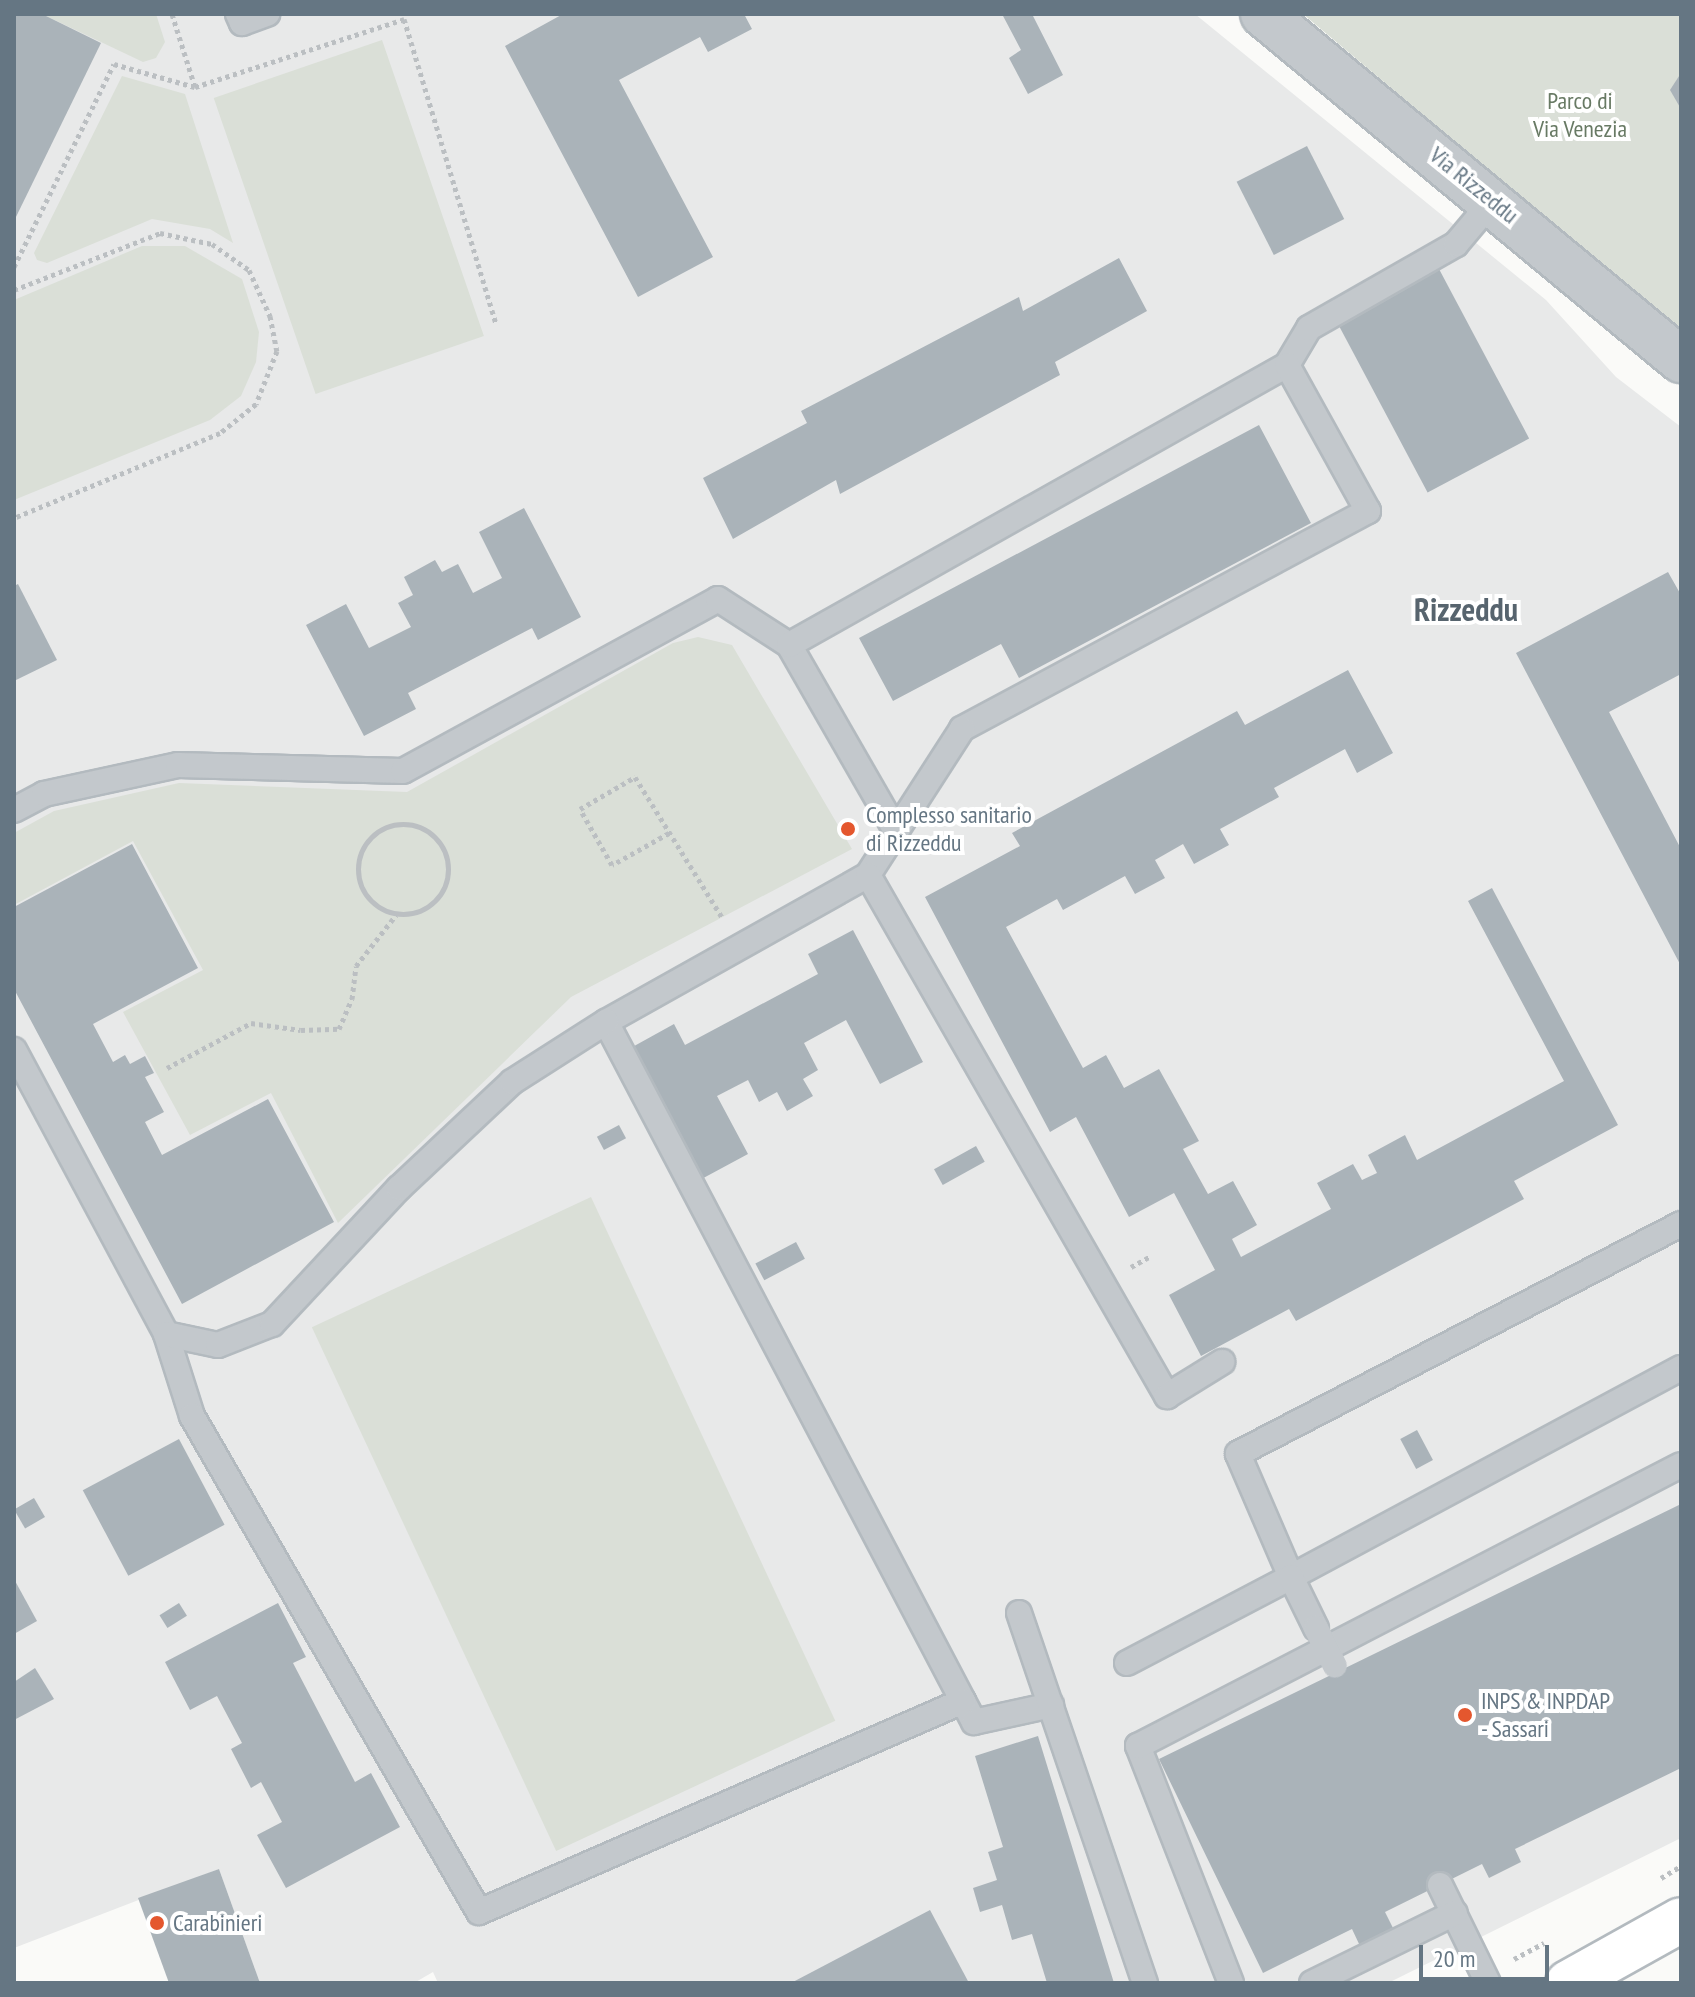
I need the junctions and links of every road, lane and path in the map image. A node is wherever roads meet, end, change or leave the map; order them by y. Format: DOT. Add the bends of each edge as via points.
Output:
graph roads {
  1 [pos="172,14"];
  2 [pos="238,14"];
  3 [pos="267,14"];
  4 [pos="1263,14"];
  5 [pos="195,87"];
  6 [pos="1493,200"];
  7 [pos="14,267"];
  8 [pos="14,290"];
  9 [pos="496,323"];
  10 [pos="1681,360"];
  11 [pos="1287,365"];
  12 [pos="14,518"];
  13 [pos="789,645"];
  14 [pos="14,810"];
  15 [pos="896,831"];
  16 [pos="669,833"];
  17 [pos="868,875"];
  18 [pos="396,915"];
  19 [pos="741,947"];
  20 [pos="606,1022"];
  21 [pos="14,1050"];
  22 [pos="167,1068"];
  23 [pos="1681,1224"];
  24 [pos="166,1334"];
  25 [pos="1222,1362"];
  26 [pos="1681,1368"];
  27 [pos="1681,1465"];
  28 [pos="1291,1577"];
  29 [pos="1019,1613"];
  30 [pos="1127,1663"];
  31 [pos="1336,1669"];
  32 [pos="963,1701"];
  33 [pos="1051,1705"];
  34 [pos="1440,1885"];
  35 [pos="1455,1913"];
  36 [pos="1681,1920"];
  37 [pos="1145,1983"];
  38 [pos="1231,1983"];
  39 [pos="1312,1983"];
  40 [pos="1488,1983"];
  41 [pos="1568,1983"];
  1 -- 5 [label="path"];
  2 -- 3 [label="lane" via="242,23"];
  4 -- 6 [label="street, Via Rizzeddu"];
  5 -- 7 [label="path" via="114,64"];
  5 -- 9 [label="path" via="404,19"];
  6 -- 10 [label="street, Via Rizzeddu"];
  6 -- 11 [label="lane" via="1456,244 1309,328"];
  8 -- 12 [label="path" via="160,233 212,244 249,270 270,316 277,351 256,404 220,433"];
  11 -- 13 [label="lane"];
  11 -- 15 [label="lane" via="1368,511 962,729"];
  13 -- 14 [label="lane" via="718,599 403,771 178,765 44,794"];
  13 -- 15 [label="lane"];
  15 -- 17 [label="lane"];
  16 -- 16 [label="path" via="612,865 580,809 635,777"];
  16 -- 19 [label="path"];
  17 -- 19 [label="lane"];
  17 -- 25 [label="lane" via="1167,1396"];
  18 -- 18 [label="path" via="430,906 449,876 438,839 405,823 372,836 358,860 364,894"];
  18 -- 22 [label="path" via="356,966 352,999 339,1029 251,1023"];
  19 -- 20 [label="lane"];
  20 -- 24 [label="lane" via="512,1082 399,1188 272,1324 218,1345"];
  20 -- 32 [label="lane"];
  21 -- 24 [label="lane"];
  23 -- 28 [label="lane" via="1238,1454"];
  24 -- 32 [label="lane" via="192,1416 479,1912"];
  26 -- 28 [label="lane"];
  27 -- 38 [label="lane" via="1138,1746"];
  28 -- 30 [label="lane"];
  28 -- 31 [label="lane, bridge"];
  29 -- 33 [label="lane"];
  32 -- 33 [label="lane" via="974,1722"];
  33 -- 37 [label="lane"];
  34 -- 35 [label="lane"];
  35 -- 39 [label="lane"];
  35 -- 40 [label="lane"];
  36 -- 41 [label="main road"];
}
